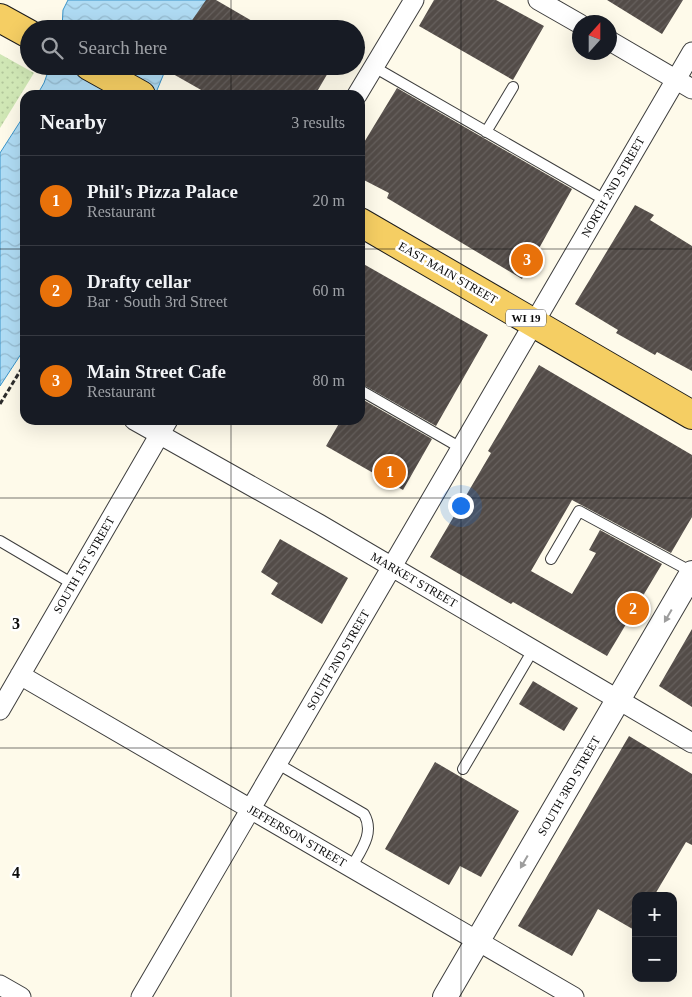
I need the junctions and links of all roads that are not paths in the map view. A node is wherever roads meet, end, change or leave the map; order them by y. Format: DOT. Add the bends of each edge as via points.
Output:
graph roads {
  1 [pos="414,0"];
  2 [pos="538,0"];
  3 [pos="0,18"];
  4 [pos="572,19"];
  5 [pos="20,29"];
  6 [pos="617,45"];
  7 [pos="692,52"];
  8 [pos="374,67"];
  9 [pos="105,75"];
  10 [pos="684,84"];
  11 [pos="513,87"];
  12 [pos="132,90"];
  13 [pos="360,90"];
  14 [pos="486,132"];
  15 [pos="605,200"];
  16 [pos="365,225"];
  17 [pos="534,322"];
  18 [pos="365,393"];
  19 [pos="692,415"];
  20 [pos="164,427"];
  21 [pos="460,448"];
  22 [pos="0,541"];
  23 [pos="551,559"];
  24 [pos="392,567"];
  25 [pos="692,573"];
  26 [pos="73,584"];
  27 [pos="533,650"];
  28 [pos="20,675"];
  29 [pos="619,701"];
  30 [pos="0,710"];
  31 [pos="692,742"];
  32 [pos="278,764"];
  33 [pos="463,769"];
  34 [pos="251,809"];
  35 [pos="351,868"];
  36 [pos="478,942"];
  37 [pos="0,985"];
  38 [pos="20,997"];
  39 [pos="142,997"];
  40 [pos="445,997"];
  41 [pos="574,997"];
  1 -- 8 [label="street"];
  2 -- 4 [label="street"];
  3 -- 5 [label="main road"];
  6 -- 10 [label="street"];
  7 -- 10 [label="street, NORTH 2ND STREET"];
  8 -- 13 [label="street"];
  8 -- 14 [label="lane"];
  9 -- 12 [label="main road"];
  10 -- 15 [label="street, NORTH 2ND STREET"];
  11 -- 14 [label="lane"];
  14 -- 15 [label="lane"];
  15 -- 17 [label="street, NORTH 2ND STREET"];
  16 -- 17 [label="main road, EAST MAIN STREET / WI 19"];
  17 -- 19 [label="main road, EAST MAIN STREET / WI 19"];
  17 -- 21 [label="street, SOUTH 2ND STREET"];
  18 -- 21 [label="lane"];
  20 -- 24 [label="street, MARKET STREET"];
  20 -- 26 [label="street, SOUTH 1ST STREET"];
  21 -- 24 [label="street, SOUTH 2ND STREET"];
  22 -- 26 [label="lane"];
  23 -- 25 [label="lane" via="580,512"];
  24 -- 27 [label="street, MARKET STREET"];
  24 -- 32 [label="street, SOUTH 2ND STREET"];
  25 -- 29 [label="street, SOUTH 3RD STREET, one-way"];
  26 -- 28 [label="street, SOUTH 1ST STREET"];
  27 -- 29 [label="street, MARKET STREET"];
  27 -- 33 [label="lane"];
  28 -- 30 [label="street, SOUTH 1ST STREET"];
  28 -- 34 [label="street, JEFFERSON STREET"];
  29 -- 31 [label="street, MARKET STREET"];
  29 -- 36 [label="street, SOUTH 3RD STREET, one-way"];
  32 -- 34 [label="street, SOUTH 2ND STREET"];
  32 -- 35 [label="lane" via="364,814 370,832"];
  34 -- 35 [label="street, JEFFERSON STREET"];
  34 -- 39 [label="street, SOUTH 2ND STREET"];
  35 -- 36 [label="street, JEFFERSON STREET"];
  36 -- 40 [label="street, SOUTH 3RD STREET"];
  36 -- 41 [label="street, JEFFERSON STREET"];
  37 -- 38 [label="street"];
}
